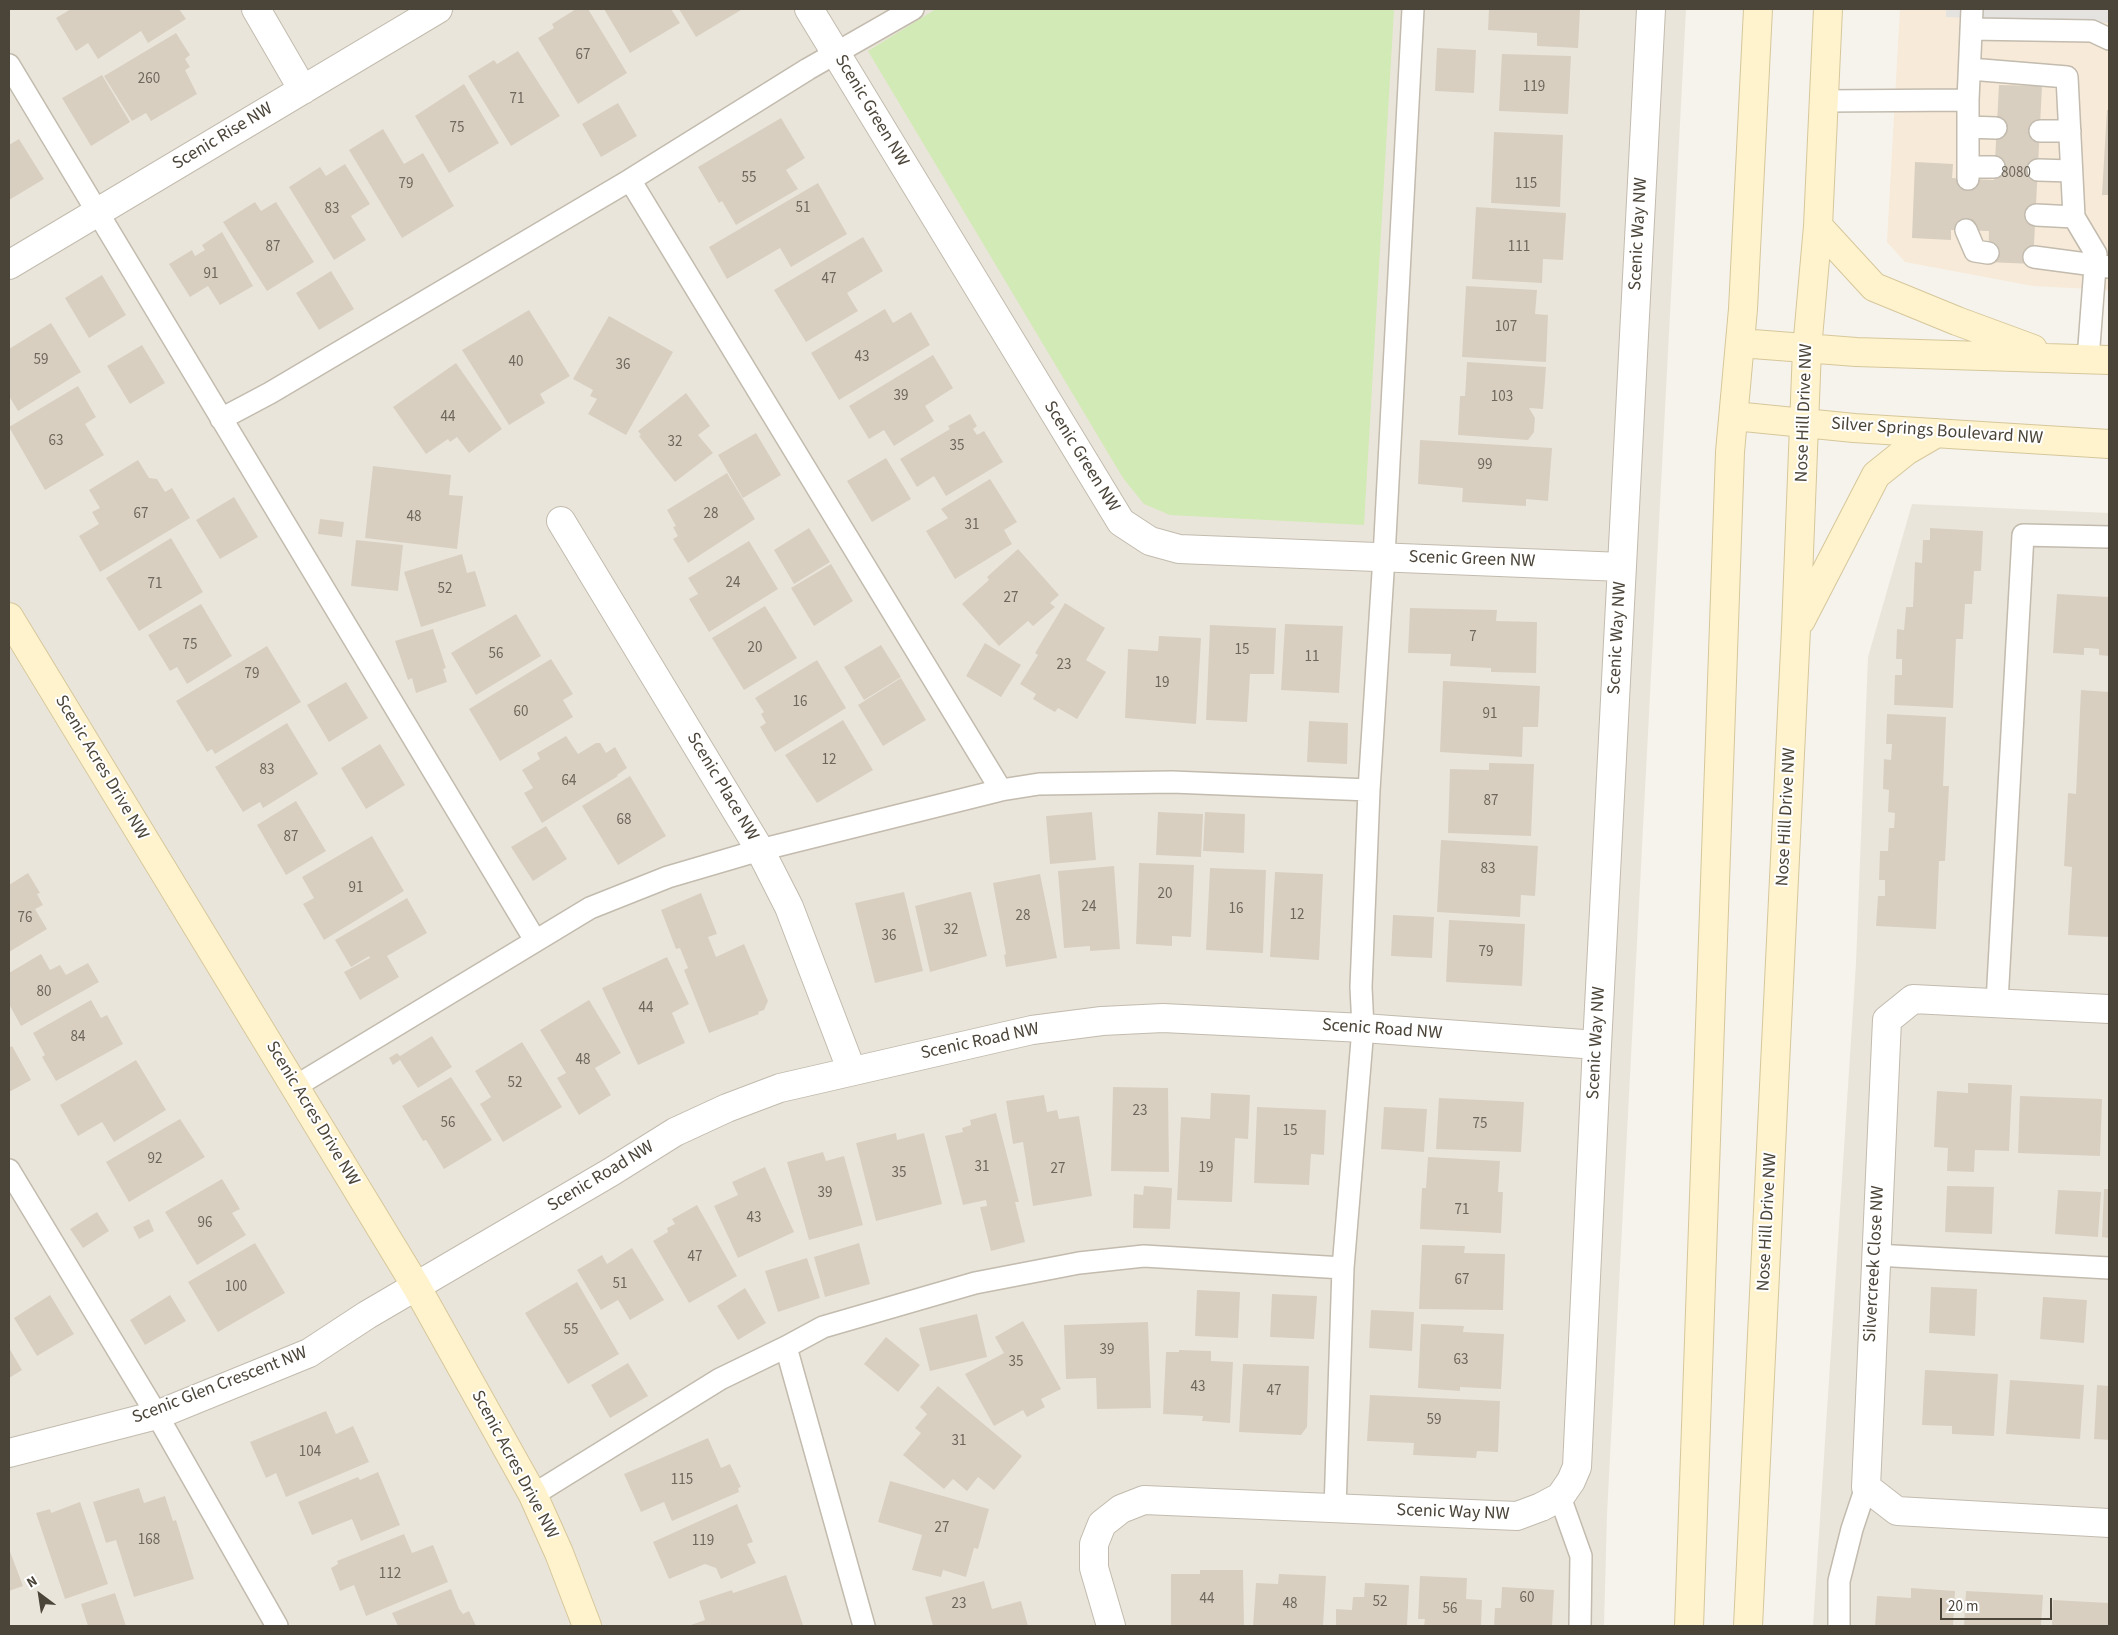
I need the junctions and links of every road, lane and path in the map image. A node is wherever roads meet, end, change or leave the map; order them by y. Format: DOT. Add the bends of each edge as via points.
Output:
graph roads {
  1 [pos="256,9"];
  2 [pos="438,9"];
  3 [pos="809,9"];
  4 [pos="913,9"];
  5 [pos="1413,9"];
  6 [pos="1651,9"];
  7 [pos="1758,9"];
  8 [pos="1828,9"];
  9 [pos="1971,19"];
  10 [pos="2109,39"];
  11 [pos="836,53"];
  12 [pos="9,66"];
  13 [pos="1970,69"];
  14 [pos="303,90"];
  15 [pos="1968,100"];
  16 [pos="1823,101"];
  17 [pos="1968,127"];
  18 [pos="1996,128"];
  19 [pos="2040,130"];
  20 [pos="2070,132"];
  21 [pos="1994,167"];
  22 [pos="2038,170"];
  23 [pos="2072,171"];
  24 [pos="630,180"];
  25 [pos="97,214"];
  26 [pos="2036,215"];
  27 [pos="2074,217"];
  28 [pos="1818,226"];
  29 [pos="1966,230"];
  30 [pos="1988,253"];
  31 [pos="2034,257"];
  32 [pos="9,266"];
  33 [pos="2102,267"];
  34 [pos="1740,343"];
  35 [pos="1807,349"];
  36 [pos="2056,358"];
  37 [pos="2099,360"];
  38 [pos="1734,416"];
  39 [pos="221,419"];
  40 [pos="1804,422"];
  41 [pos="1937,433"];
  42 [pos="2109,444"];
  43 [pos="561,520"];
  44 [pos="2109,537"];
  45 [pos="1384,557"];
  46 [pos="1622,567"];
  47 [pos="9,617"];
  48 [pos="1796,629"];
  49 [pos="1001,790"];
  50 [pos="1369,790"];
  51 [pos="760,850"];
  52 [pos="535,940"];
  53 [pos="1997,1002"];
  54 [pos="2109,1009"];
  55 [pos="1363,1028"];
  56 [pos="1597,1045"];
  57 [pos="851,1070"];
  58 [pos="296,1086"];
  59 [pos="9,1170"];
  60 [pos="1876,1255"];
  61 [pos="1343,1268"];
  62 [pos="2109,1268"];
  63 [pos="416,1286"];
  64 [pos="786,1347"];
  65 [pos="156,1415"];
  66 [pos="9,1453"];
  67 [pos="1866,1487"];
  68 [pos="533,1495"];
  69 [pos="1560,1496"];
  70 [pos="1335,1509"];
  71 [pos="2109,1523"];
  72 [pos="271,1625"];
  73 [pos="587,1626"];
  74 [pos="864,1626"];
  75 [pos="1111,1626"];
  76 [pos="1580,1626"];
  77 [pos="1688,1626"];
  78 [pos="1748,1626"];
  79 [pos="1839,1626"];
  1 -- 14 [label="street"];
  2 -- 14 [label="street, Scenic Rise NW"];
  3 -- 11 [label="street, Scenic Green NW"];
  4 -- 11 [label="lane"];
  5 -- 45 [label="lane"];
  6 -- 46 [label="street, Scenic Way NW"];
  7 -- 34 [label="main road"];
  8 -- 16 [label="main road, Nose Hill Drive NW"];
  9 -- 10 [label="lane" via="2092,31"];
  9 -- 13 [label="lane"];
  11 -- 24 [label="lane"];
  11 -- 45 [label="street, Scenic Green NW" via="1121,522 1150,541 1178,549"];
  12 -- 25 [label="lane"];
  13 -- 15 [label="lane"];
  13 -- 20 [label="lane" via="2067,77"];
  14 -- 25 [label="street, Scenic Rise NW"];
  15 -- 16 [label="lane"];
  15 -- 17 [label="lane"];
  16 -- 28 [label="main road, Nose Hill Drive NW"];
  17 -- 18 [label="lane"];
  17 -- 21 [label="lane" via="1968,173"];
  19 -- 20 [label="lane"];
  20 -- 23 [label="lane"];
  22 -- 23 [label="lane"];
  23 -- 27 [label="lane"];
  24 -- 39 [label="lane"];
  24 -- 49 [label="lane"];
  25 -- 32 [label="street, Scenic Rise NW"];
  25 -- 39 [label="lane"];
  26 -- 27 [label="lane"];
  27 -- 33 [label="lane"];
  28 -- 35 [label="main road, Nose Hill Drive NW"];
  28 -- 36 [label="main road" via="1874,287"];
  29 -- 30 [label="lane" via="1975,251"];
  31 -- 33 [label="lane"];
  33 -- 37 [label="lane"];
  34 -- 35 [label="main road"];
  34 -- 38 [label="main road"];
  35 -- 36 [label="main road"];
  35 -- 40 [label="main road, Nose Hill Drive NW"];
  36 -- 37 [label="main road"];
  38 -- 40 [label="main road, Silver Springs Boulevard NW"];
  38 -- 77 [label="main road" via="1730,452"];
  39 -- 52 [label="lane"];
  40 -- 41 [label="main road, Silver Springs Boulevard NW"];
  40 -- 48 [label="main road, Nose Hill Drive NW"];
  41 -- 42 [label="main road, Silver Springs Boulevard NW"];
  41 -- 48 [label="main road" via="1906,451 1876,475"];
  43 -- 51 [label="street, Scenic Place NW"];
  44 -- 53 [label="lane" via="2023,535"];
  45 -- 46 [label="street, Scenic Green NW"];
  45 -- 50 [label="lane"];
  46 -- 56 [label="street, Scenic Way NW"];
  47 -- 58 [label="main road, Scenic Acres Drive NW"];
  48 -- 78 [label="main road, Nose Hill Drive NW"];
  49 -- 50 [label="lane" via="1039,784 1172,782"];
  49 -- 51 [label="lane"];
  50 -- 55 [label="lane" via="1361,987"];
  51 -- 52 [label="lane" via="668,877 590,908"];
  51 -- 57 [label="street, Scenic Place NW" via="789,907"];
  52 -- 58 [label="lane"];
  53 -- 54 [label="street, Silvercreek Close NW"];
  53 -- 60 [label="street, Silvercreek Close NW" via="1913,999 1887,1020"];
  55 -- 56 [label="street, Scenic Road NW"];
  55 -- 57 [label="street, Scenic Road NW" via="1163,1018 1102,1021 1032,1030"];
  55 -- 61 [label="lane"];
  56 -- 69 [label="street, Scenic Way NW" via="1577,1466"];
  57 -- 63 [label="street, Scenic Road NW" via="780,1088 674,1132"];
  58 -- 63 [label="main road, Scenic Acres Drive NW"];
  59 -- 65 [label="lane"];
  60 -- 62 [label="lane"];
  60 -- 67 [label="street, Silvercreek Close NW"];
  61 -- 64 [label="lane" via="1144,1256 1079,1263 975,1283 823,1327"];
  61 -- 70 [label="lane"];
  63 -- 65 [label="street, Scenic Glen Crescent NW" via="309,1352"];
  63 -- 68 [label="main road, Scenic Acres Drive NW"];
  64 -- 68 [label="lane" via="720,1378"];
  64 -- 74 [label="lane"];
  65 -- 66 [label="street, Scenic Glen Crescent NW"];
  65 -- 72 [label="lane"];
  67 -- 71 [label="street" via="1897,1511"];
  67 -- 79 [label="lane" via="1839,1581"];
  68 -- 73 [label="main road, Scenic Acres Drive NW" via="560,1553"];
  69 -- 70 [label="street, Scenic Way NW" via="1517,1516"];
  69 -- 76 [label="lane" via="1582,1556"];
  70 -- 75 [label="street, Scenic Way NW" via="1144,1500 1121,1509 1102,1524 1094,1544 1094,1568"];
}
